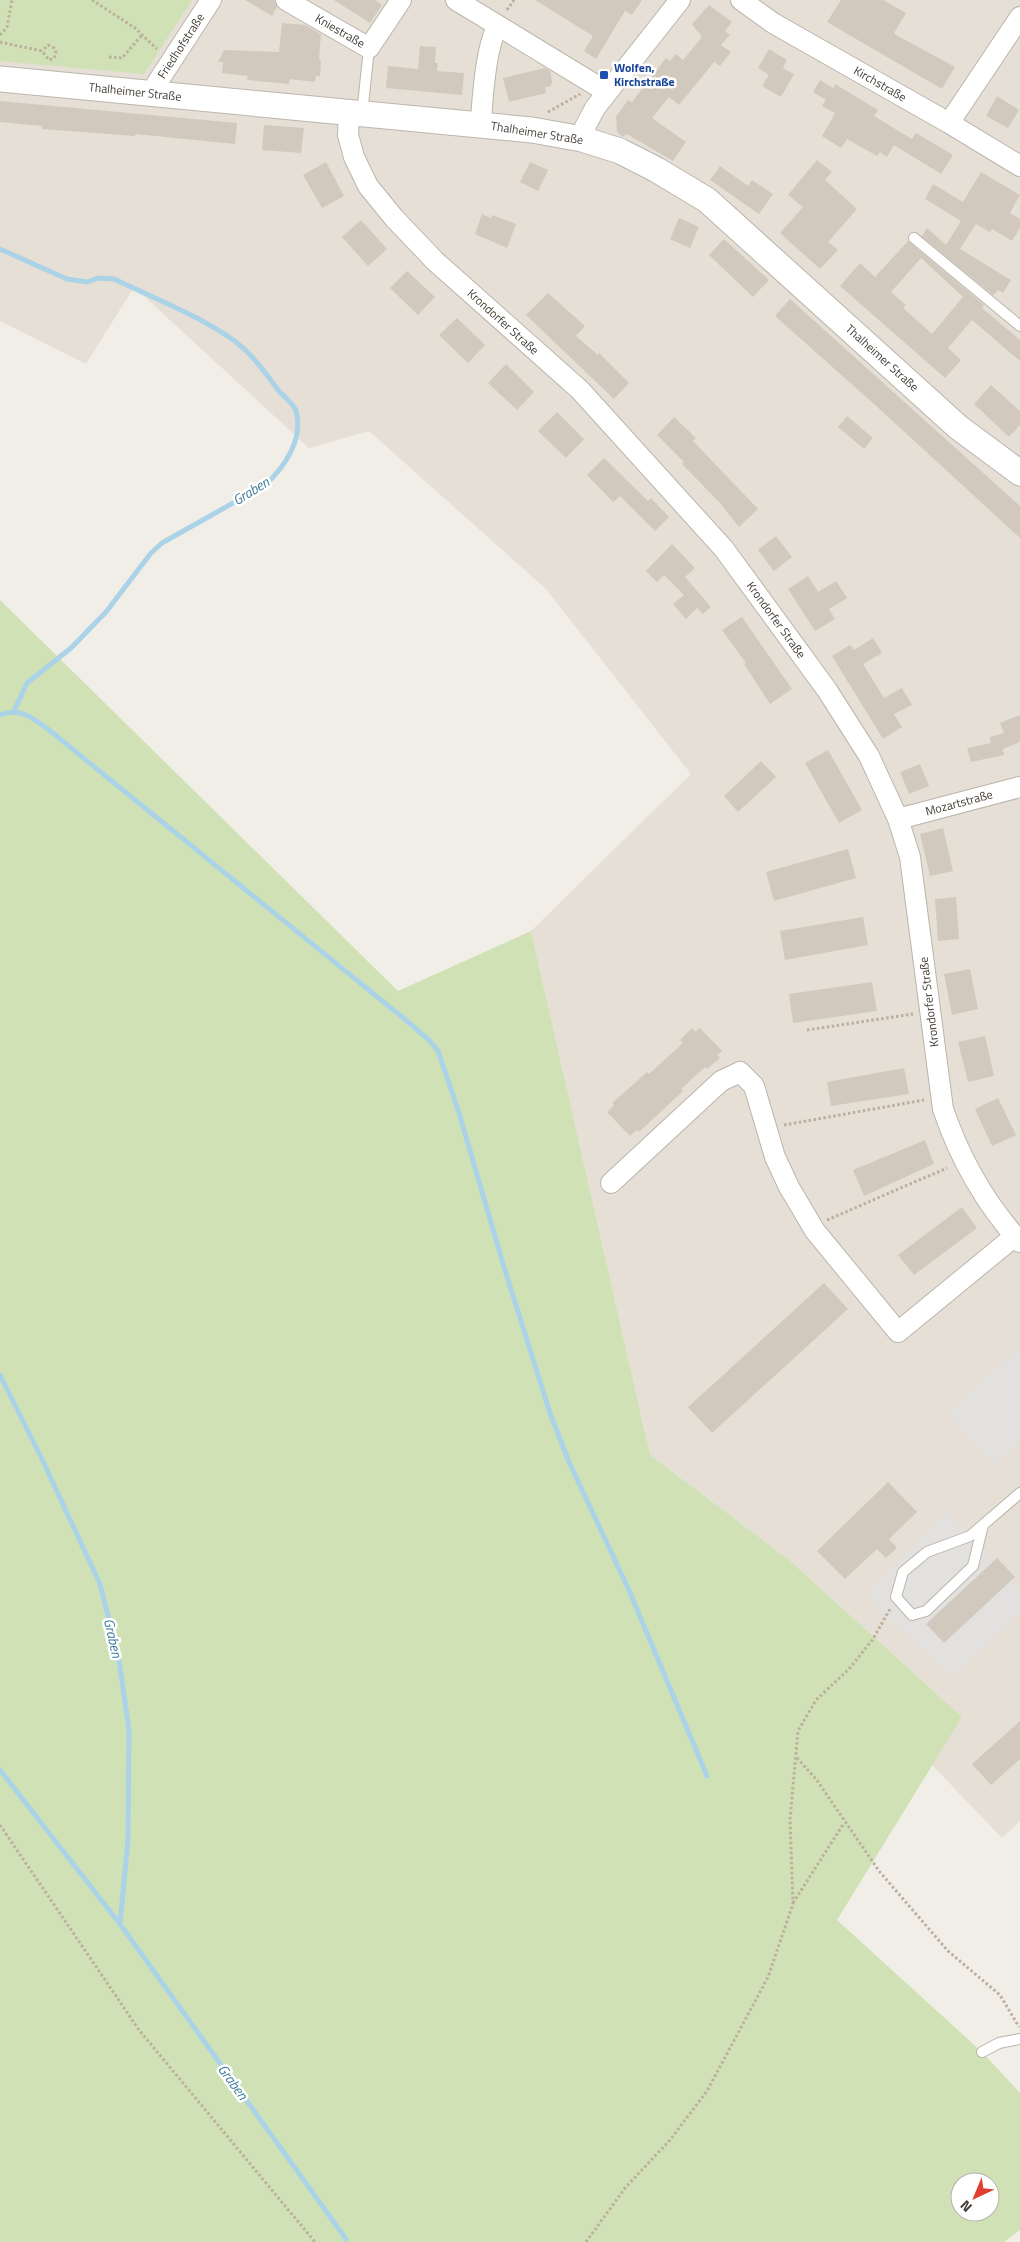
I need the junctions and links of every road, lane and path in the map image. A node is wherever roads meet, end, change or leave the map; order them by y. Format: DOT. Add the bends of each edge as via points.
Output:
graph roads {
  1 [pos="12,0"];
  2 [pos="92,0"];
  3 [pos="211,0"];
  4 [pos="286,0"];
  5 [pos="400,0"];
  6 [pos="456,0"];
  7 [pos="680,0"];
  8 [pos="741,0"];
  9 [pos="1020,17"];
  10 [pos="498,26"];
  11 [pos="0,35"];
  12 [pos="142,35"];
  13 [pos="0,42"];
  14 [pos="370,48"];
  15 [pos="42,51"];
  16 [pos="109,57"];
  17 [pos="172,60"];
  18 [pos="0,79"];
  19 [pos="155,95"];
  20 [pos="603,97"];
  21 [pos="355,113"];
  22 [pos="949,123"];
  23 [pos="481,124"];
  24 [pos="532,130"];
  25 [pos="582,139"];
  26 [pos="1020,166"];
  27 [pos="914,238"];
  28 [pos="1019,322"];
  29 [pos="1020,473"];
  30 [pos="1020,787"];
  31 [pos="898,819"];
  32 [pos="931,1011"];
  33 [pos="807,1030"];
  34 [pos="924,1100"];
  35 [pos="766,1128"];
  36 [pos="947,1168"];
  37 [pos="611,1183"];
  38 [pos="813,1227"];
  39 [pos="1017,1239"];
  40 [pos="1020,1493"];
  41 [pos="983,1525"];
  42 [pos="896,1597"];
  43 [pos="796,1758"];
  44 [pos="844,1823"];
  45 [pos="0,1825"];
  46 [pos="793,1904"];
  47 [pos="1020,2030"];
  48 [pos="1020,2039"];
  49 [pos="982,2052"];
  50 [pos="314,2242"];
  51 [pos="586,2242"];
  1 -- 11 [label="path" via="6,28"];
  2 -- 12 [label="path"];
  3 -- 17 [label="street, Friedhofstraße"];
  4 -- 14 [label="street, Kniestraße"];
  5 -- 14 [label="street, Kniestraße"];
  6 -- 10 [label="street"];
  7 -- 20 [label="street"];
  8 -- 22 [label="street, Kirchstraße" via="773,23"];
  9 -- 22 [label="street"];
  10 -- 20 [label="street"];
  10 -- 23 [label="street" via="490,52"];
  12 -- 16 [label="path" via="122,58"];
  12 -- 17 [label="path"];
  13 -- 15 [label="path"];
  14 -- 21 [label="lane"];
  15 -- 15 [label="path" via="49,60 56,53 48,45"];
  17 -- 19 [label="street, Friedhofstraße" via="157,83"];
  18 -- 19 [label="street, Thalheimer Straße"];
  19 -- 21 [label="street, Thalheimer Straße"];
  20 -- 24 [label="path" via="582,93 541,114"];
  20 -- 25 [label="street" via="589,118"];
  21 -- 23 [label="street, Thalheimer Straße"];
  21 -- 31 [label="street, Krondorfer Straße" via="348,135 368,186 435,261 580,390 724,549 827,690 869,756"];
  22 -- 26 [label="street, Kirchstraße"];
  23 -- 24 [label="street, Thalheimer Straße"];
  24 -- 25 [label="street, Thalheimer Straße"];
  25 -- 29 [label="street, Thalheimer Straße" via="633,158 707,200 958,427"];
  27 -- 28 [label="lane"];
  30 -- 31 [label="street, Mozartstraße"];
  31 -- 32 [label="street, Krondorfer Straße" via="913,876"];
  32 -- 33 [label="path"];
  32 -- 39 [label="street, Krondorfer Straße" via="941,1097 952,1137 985,1199"];
  34 -- 35 [label="path"];
  35 -- 37 [label="street, Krondorfer Straße" via="754,1086 740,1072 721,1081"];
  35 -- 38 [label="street, Krondorfer Straße" via="789,1187"];
  36 -- 38 [label="path"];
  38 -- 39 [label="street, Krondorfer Straße" via="898,1332"];
  40 -- 41 [label="lane"];
  41 -- 42 [label="lane" via="970,1536 927,1552 903,1572"];
  41 -- 42 [label="lane" via="973,1566 926,1611 912,1615"];
  42 -- 43 [label="path" via="873,1639 816,1700 798,1731"];
  43 -- 44 [label="path" via="816,1779"];
  43 -- 46 [label="path" via="790,1819"];
  44 -- 46 [label="path"];
  44 -- 47 [label="path" via="879,1871 948,1951 1000,1995"];
  45 -- 50 [label="path" via="139,2030"];
  46 -- 51 [label="path" via="768,1977 707,2091 670,2140 625,2188"];
  48 -- 49 [label="lane" via="999,2043"];
}
